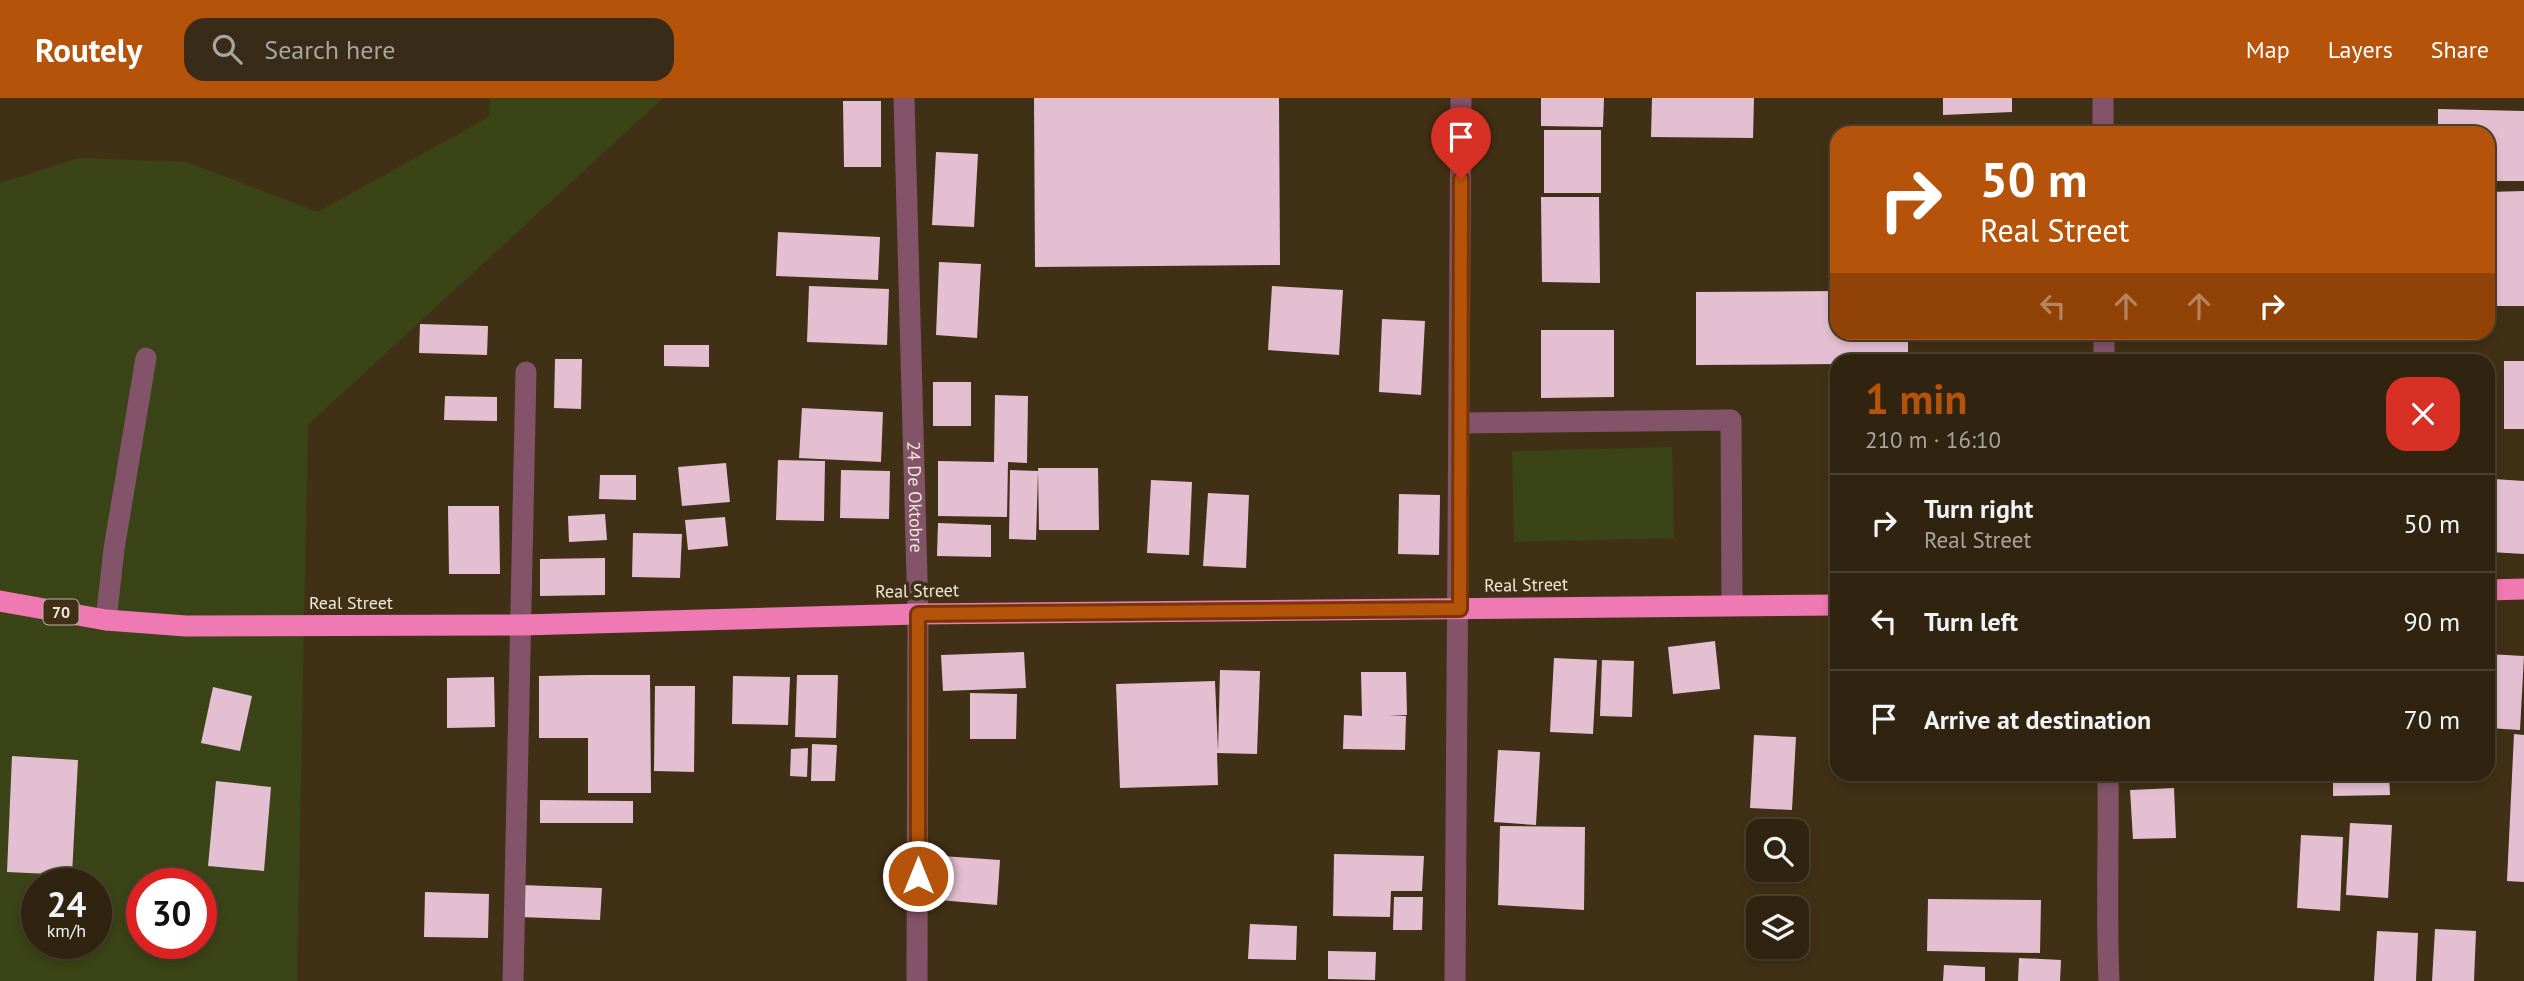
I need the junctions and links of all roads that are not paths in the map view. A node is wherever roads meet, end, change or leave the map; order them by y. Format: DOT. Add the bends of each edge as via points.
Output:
graph roads {
  1 [pos="904,98"];
  2 [pos="1461,98"];
  3 [pos="2103,98"];
  4 [pos="2103,126"];
  5 [pos="146,358"];
  6 [pos="526,372"];
  7 [pos="1460,423"];
  8 [pos="2524,589"];
  9 [pos="2495,590"];
  10 [pos="0,601"];
  11 [pos="1732,604"];
  12 [pos="1830,605"];
  13 [pos="1460,609"];
  14 [pos="918,614"];
  15 [pos="106,620"];
  16 [pos="522,625"];
  17 [pos="2108,781"];
  18 [pos="513,981"];
  19 [pos="917,981"];
  20 [pos="1455,981"];
  21 [pos="2109,981"];
  1 -- 14 [label="street, 24 De Oktobre"];
  2 -- 7 [label="street"];
  3 -- 4 [label="street"];
  5 -- 15 [label="street"];
  6 -- 16 [label="street"];
  7 -- 11 [label="street" via="1731,420"];
  7 -- 13 [label="street"];
  8 -- 9 [label="highway"];
  10 -- 15 [label="highway, Real Street / 70"];
  11 -- 12 [label="highway, Real Street / 70"];
  11 -- 13 [label="highway, Real Street / 70"];
  13 -- 14 [label="highway, Real Street / 70"];
  13 -- 20 [label="street"];
  14 -- 16 [label="highway, Real Street / 70"];
  14 -- 19 [label="street, 24 De Oktobre"];
  15 -- 16 [label="highway, Real Street / 70" via="186,626"];
  16 -- 18 [label="street"];
  17 -- 21 [label="street"];
}
